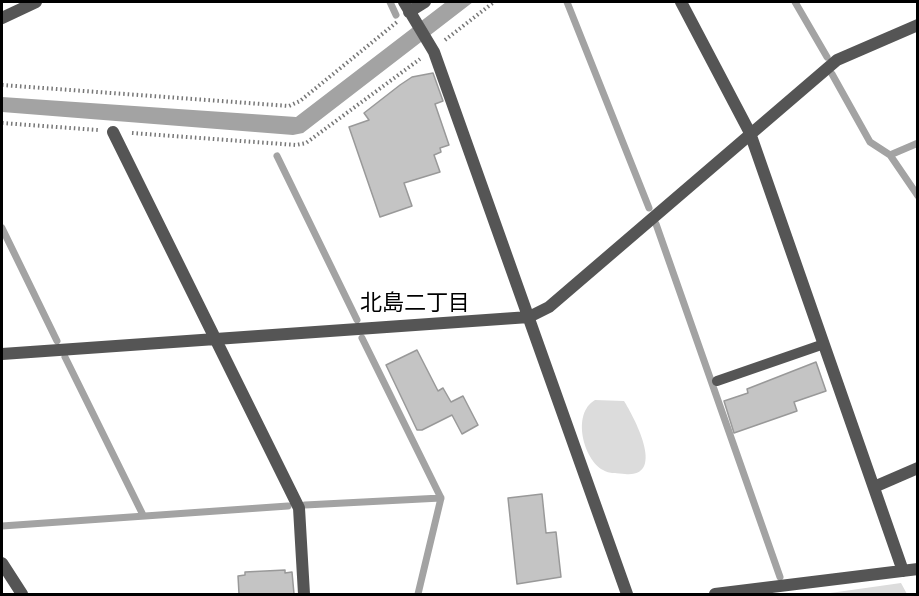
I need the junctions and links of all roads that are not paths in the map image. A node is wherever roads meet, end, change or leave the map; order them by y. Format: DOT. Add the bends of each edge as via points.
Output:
graph roads {
  1 [pos="36,2"];
  2 [pos="425,2"];
  3 [pos="681,2"];
  4 [pos="409,11"];
  5 [pos="2,18"];
  6 [pos="918,25"];
  7 [pos="113,132"];
  8 [pos="750,133"];
  9 [pos="529,317"];
  10 [pos="215,339"];
  11 [pos="824,344"];
  12 [pos="2,354"];
  13 [pos="717,381"];
  14 [pos="918,468"];
  15 [pos="874,487"];
  16 [pos="2,563"];
  17 [pos="918,569"];
  18 [pos="903,571"];
  19 [pos="22,594"];
  20 [pos="304,594"];
  21 [pos="627,594"];
  22 [pos="715,594"];
  1 -- 5 [label="street"];
  2 -- 4 [label="street"];
  3 -- 8 [label="street"];
  4 -- 9 [label="street" via="432,48"];
  6 -- 8 [label="street" via="837,60"];
  7 -- 10 [label="street"];
  8 -- 9 [label="street" via="549,307"];
  8 -- 11 [label="street"];
  9 -- 10 [label="street"];
  9 -- 21 [label="street"];
  10 -- 12 [label="street"];
  10 -- 20 [label="street" via="298,508"];
  11 -- 13 [label="lane"];
  11 -- 15 [label="street"];
  14 -- 15 [label="street"];
  15 -- 18 [label="street"];
  16 -- 19 [label="street"];
  17 -- 18 [label="street"];
  18 -- 22 [label="street"];
}
